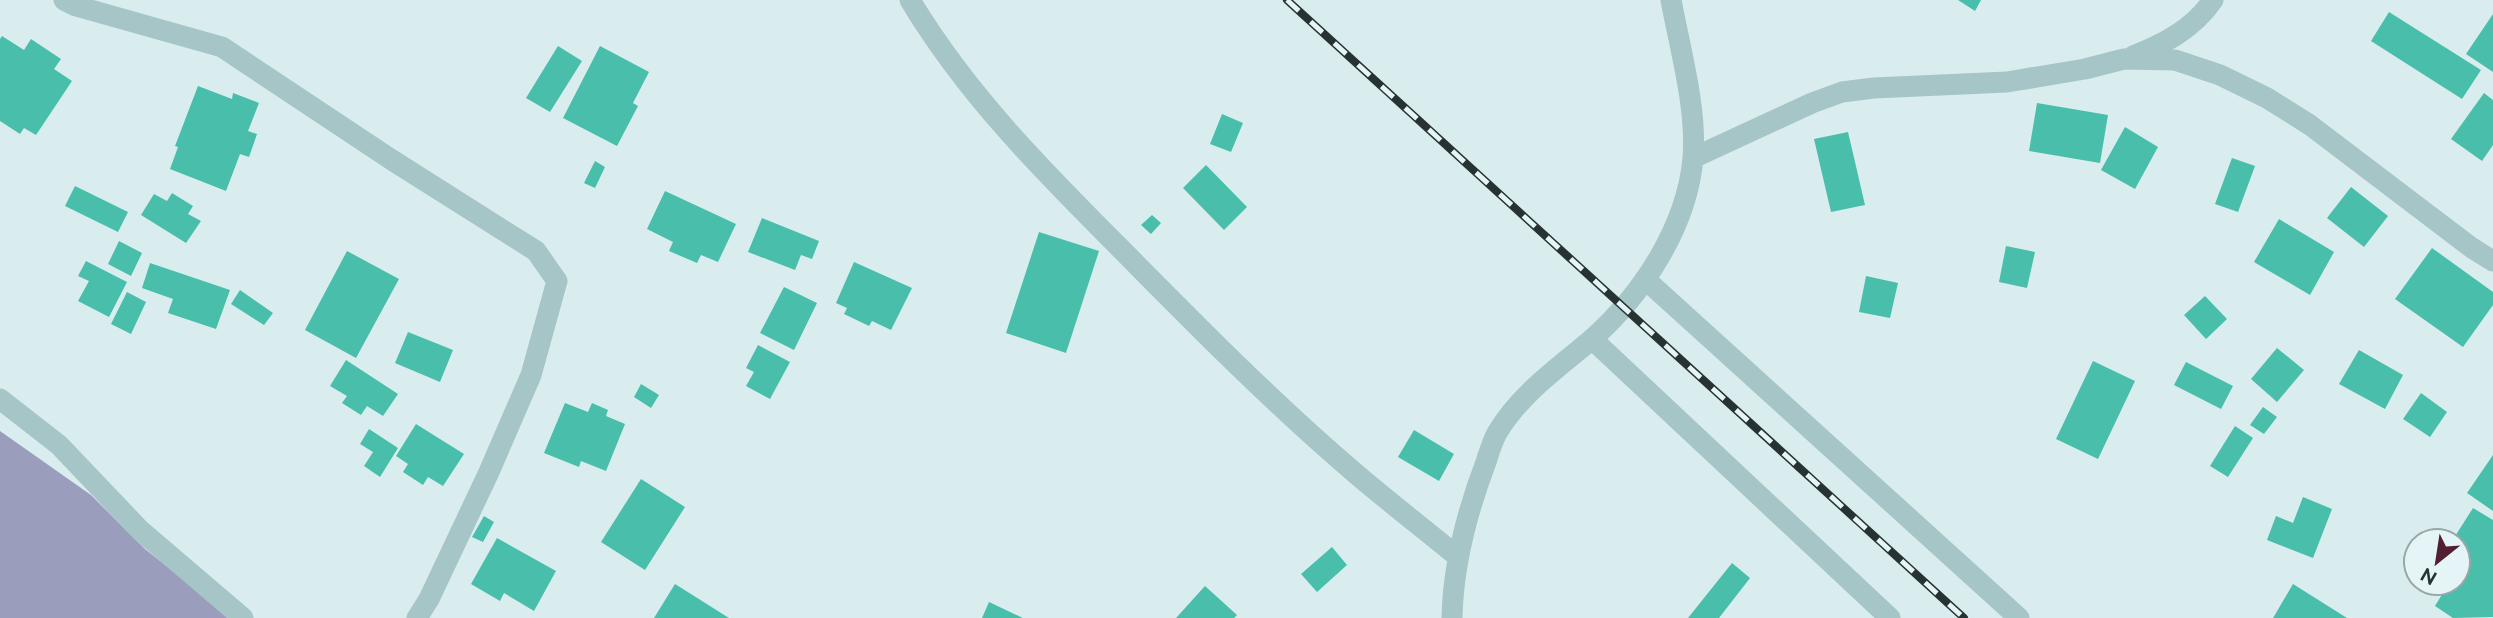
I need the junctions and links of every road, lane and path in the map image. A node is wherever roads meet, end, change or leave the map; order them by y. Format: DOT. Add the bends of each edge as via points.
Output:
graph roads {
  1 [pos="64,0"];
  2 [pos="910,0"];
  3 [pos="1671,0"];
  4 [pos="2213,0"];
  5 [pos="2124,59"];
  6 [pos="1693,158"];
  7 [pos="2493,261"];
  8 [pos="1645,279"];
  9 [pos="1592,339"];
  10 [pos="0,398"];
  11 [pos="1458,557"];
  12 [pos="1450,615"];
  13 [pos="243,618"];
  14 [pos="417,618"];
  15 [pos="1890,618"];
  16 [pos="2019,618"];
  1 -- 14 [label="street" via="222,47 536,251 557,281 531,375"];
  2 -- 11 [label="street" via="944,53 1008,133 1099,227 1332,452"];
  3 -- 6 [label="street" via="1691,117"];
  4 -- 5 [label="street" via="2187,28"];
  5 -- 6 [label="street" via="2007,82 1842,92"];
  5 -- 7 [label="street" via="2175,60 2267,98"];
  6 -- 8 [label="street" via="1670,239"];
  8 -- 9 [label="street" via="1624,309"];
  8 -- 16 [label="street"];
  9 -- 11 [label="street" via="1545,377 1496,434"];
  9 -- 15 [label="street"];
  10 -- 13 [label="street" via="59,445 140,530"];
  11 -- 12 [label="street"];
}
